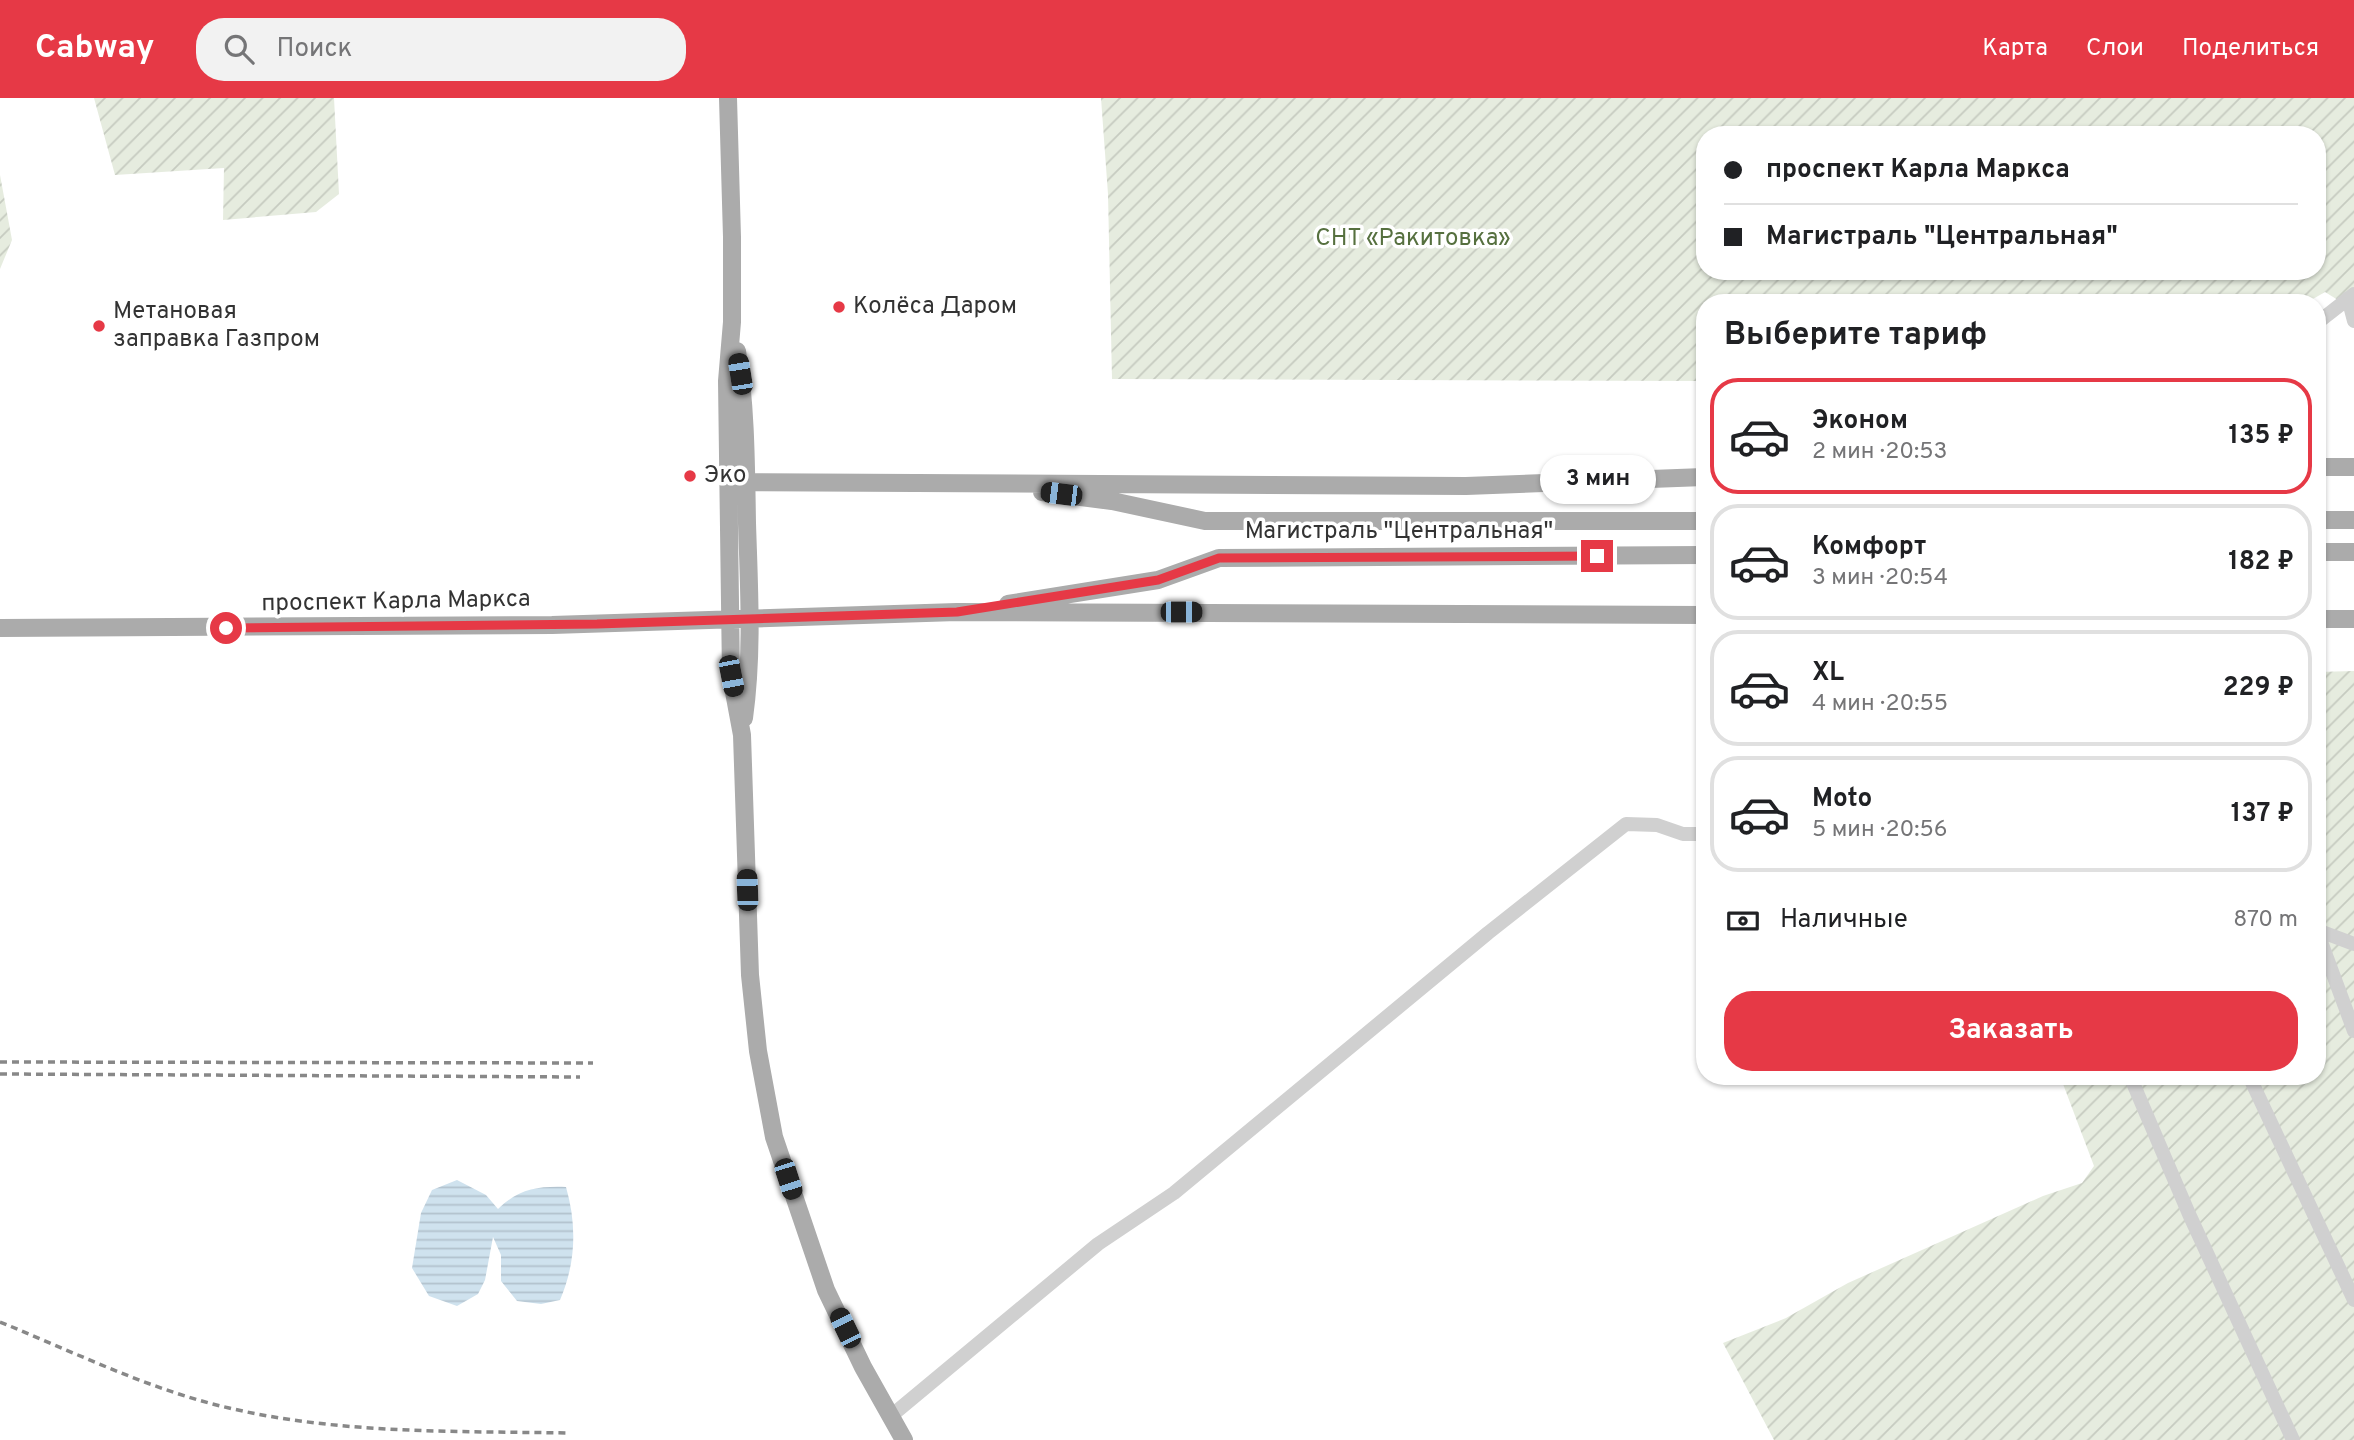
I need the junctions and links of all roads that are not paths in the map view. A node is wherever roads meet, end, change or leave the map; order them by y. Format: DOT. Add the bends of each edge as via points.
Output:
graph roads {
  1 [pos="728,98"];
  2 [pos="2351,296"];
  3 [pos="2326,316"];
  4 [pos="2354,321"];
  5 [pos="2326,467"];
  6 [pos="2354,467"];
  7 [pos="1696,477"];
  8 [pos="958,481"];
  9 [pos="737,482"];
  10 [pos="2326,520"];
  11 [pos="2354,520"];
  12 [pos="1696,521"];
  13 [pos="2326,552"];
  14 [pos="2354,552"];
  15 [pos="1696,555"];
  16 [pos="957,612"];
  17 [pos="1696,615"];
  18 [pos="750,618"];
  19 [pos="729,619"];
  20 [pos="2326,619"];
  21 [pos="2354,619"];
  22 [pos="0,628"];
  23 [pos="742,735"];
  24 [pos="1696,834"];
  25 [pos="2326,933"];
  26 [pos="2354,944"];
  27 [pos="2326,955"];
  28 [pos="2354,1031"];
  29 [pos="2134,1085"];
  30 [pos="2253,1085"];
  31 [pos="2354,1300"];
  32 [pos="891,1416"];
  33 [pos="904,1440"];
  34 [pos="2293,1440"];
  1 -- 9 [label="main road" via="732,322 740,374"];
  2 -- 3 [label="street"];
  2 -- 4 [label="street"];
  5 -- 6 [label="main road"];
  7 -- 8 [label="main road" via="1466,486"];
  8 -- 9 [label="main road"];
  8 -- 12 [label="main road, Магистраль \"Центральная\"" via="1112,500 1205,521"];
  9 -- 18 [label="main road"];
  9 -- 19 [label="main road"];
  10 -- 11 [label="main road"];
  13 -- 14 [label="main road"];
  15 -- 16 [label="main road, Магистраль \"Центральная\"" via="1219,558 1158,580"];
  16 -- 17 [label="main road"];
  16 -- 18 [label="main road, проспект Карла Маркса"];
  18 -- 19 [label="main road, проспект Карла Маркса"];
  18 -- 23 [label="main road" via="750,677"];
  19 -- 22 [label="main road, проспект Карла Маркса" via="309,628"];
  19 -- 23 [label="main road" via="731,676"];
  20 -- 21 [label="main road"];
  23 -- 32 [label="main road" via="750,975 774,1137 826,1290"];
  24 -- 32 [label="street" via="1626,824 1174,1193 1098,1244"];
  25 -- 26 [label="street"];
  27 -- 28 [label="street"];
  29 -- 34 [label="street"];
  30 -- 31 [label="street"];
  32 -- 33 [label="main road"];
}
